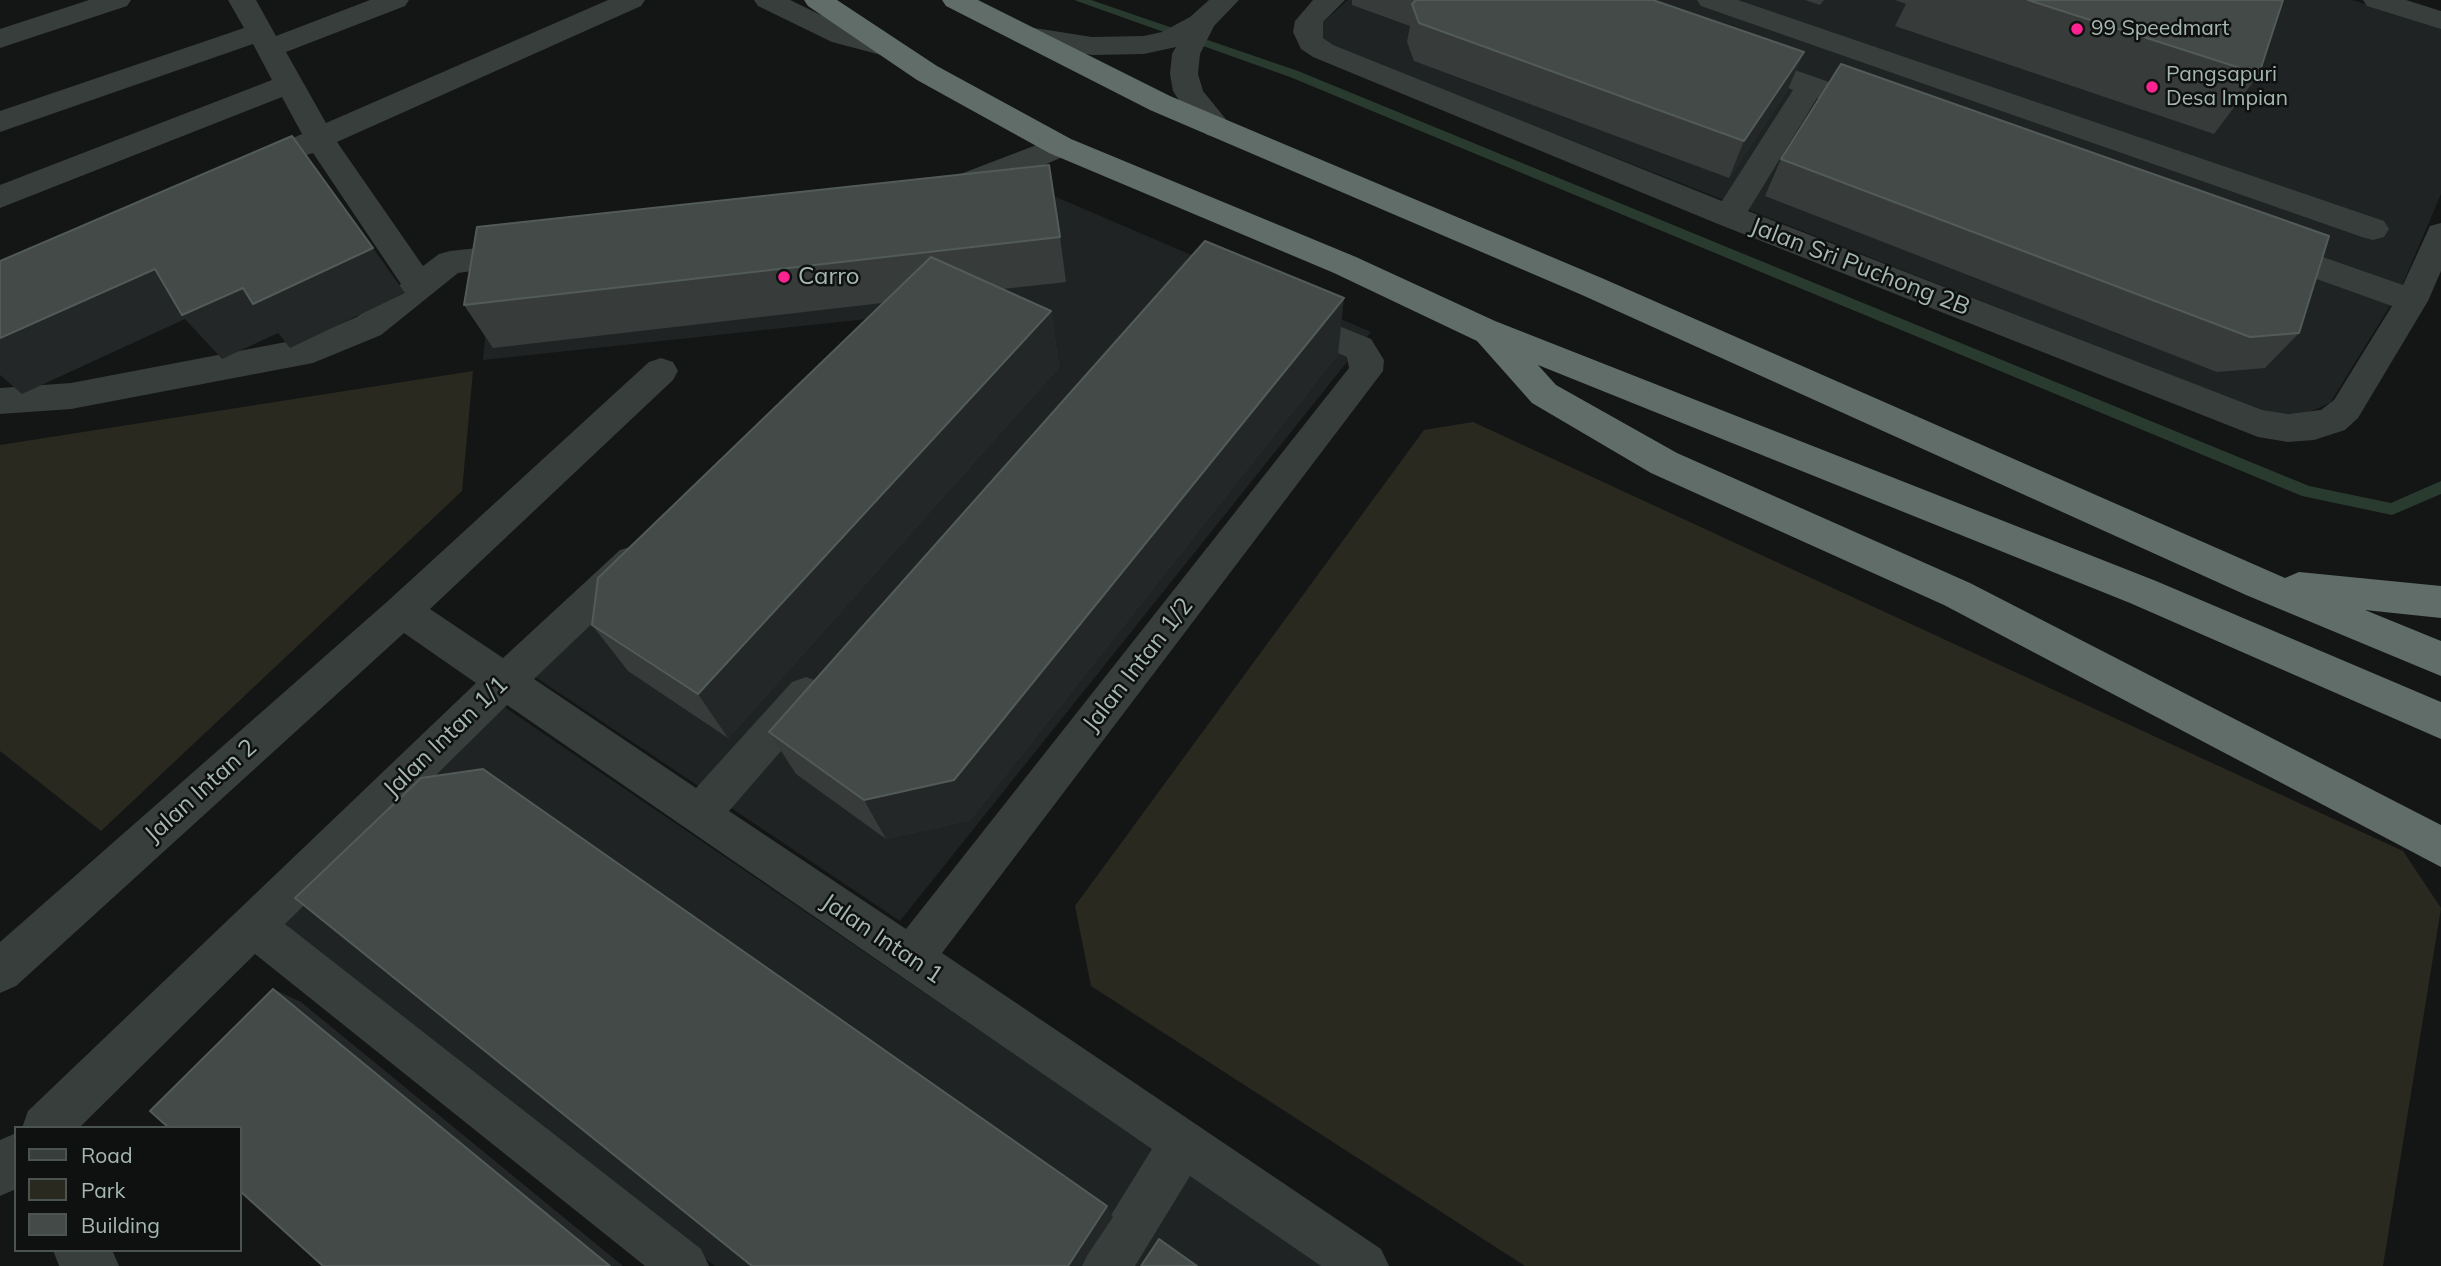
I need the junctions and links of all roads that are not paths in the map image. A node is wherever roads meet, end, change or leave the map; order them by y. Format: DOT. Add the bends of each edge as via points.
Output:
graph roads {
  1 [pos="117,0"];
  2 [pos="242,0"];
  3 [pos="395,0"];
  4 [pos="631,0"];
  5 [pos="768,0"];
  6 [pos="818,0"];
  7 [pos="956,0"];
  8 [pos="1225,0"];
  9 [pos="1331,0"];
  10 [pos="1711,0"];
  11 [pos="2377,0"];
  12 [pos="2441,20"];
  13 [pos="1195,28"];
  14 [pos="1028,37"];
  15 [pos="0,39"];
  16 [pos="265,40"];
  17 [pos="885,47"];
  18 [pos="1722,54"];
  19 [pos="291,83"];
  20 [pos="1810,86"];
  21 [pos="1901,118"];
  22 [pos="0,122"];
  23 [pos="1218,128"];
  24 [pos="320,138"];
  25 [pos="1060,146"];
  26 [pos="271,160"];
  27 [pos="932,194"];
  28 [pos="0,197"];
  29 [pos="1729,216"];
  30 [pos="2373,229"];
  31 [pos="2441,234"];
  32 [pos="2242,240"];
  33 [pos="557,250"];
  34 [pos="419,287"];
  35 [pos="2412,301"];
  36 [pos="1263,306"];
  37 [pos="1483,330"];
  38 [pos="661,371"];
  39 [pos="0,401"];
  40 [pos="664,532"];
  41 [pos="2259,584"];
  42 [pos="2441,602"];
  43 [pos="402,611"];
  44 [pos="2441,659"];
  45 [pos="829,669"];
  46 [pos="504,682"];
  47 [pos="2441,721"];
  48 [pos="699,815"];
  49 [pos="2441,847"];
  50 [pos="252,925"];
  51 [pos="911,958"];
  52 [pos="0,971"];
  53 [pos="47,1126"];
  54 [pos="1183,1143"];
  55 [pos="14,1159"];
  56 [pos="0,1172"];
  57 [pos="0,1178"];
  58 [pos="14,1190"];
  59 [pos="79,1252"];
  60 [pos="94,1266"];
  61 [pos="684,1266"];
  62 [pos="1107,1266"];
  63 [pos="1364,1266"];
  1 -- 15 [label="street"];
  2 -- 16 [label="street"];
  3 -- 16 [label="street"];
  4 -- 24 [label="street"];
  5 -- 17 [label="street" via="842,36"];
  6 -- 17 [label="highway"];
  7 -- 14 [label="highway"];
  8 -- 13 [label="street"];
  9 -- 29 [label="street, Jalan Sri Puchong 2B" via="1318,10 1307,32 1311,43 1323,51"];
  10 -- 30 [label="street"];
  11 -- 12 [label="street"];
  13 -- 14 [label="street" via="1144,46 1092,46"];
  13 -- 23 [label="street" via="1184,74 1199,109"];
  14 -- 23 [label="highway"];
  16 -- 19 [label="street"];
  16 -- 22 [label="street"];
  17 -- 25 [label="highway"];
  18 -- 20 [label="street"];
  19 -- 24 [label="street"];
  19 -- 28 [label="street"];
  20 -- 21 [label="street"];
  20 -- 29 [label="street"];
  23 -- 41 [label="highway" via="1593,287"];
  24 -- 26 [label="street"];
  24 -- 34 [label="street" via="323,173 395,246"];
  25 -- 27 [label="street" via="1009,169"];
  25 -- 37 [label="highway" via="1345,265"];
  29 -- 35 [label="street, Jalan Sri Puchong 2B" via="2258,423 2288,428 2324,424 2346,409"];
  31 -- 35 [label="street, Jalan Sri Puchong 2B"];
  32 -- 35 [label="street"];
  33 -- 34 [label="street" via="450,262"];
  34 -- 39 [label="street" via="369,326 313,351 71,396"];
  36 -- 51 [label="street, Jalan Intan 1/2" via="1359,348 1367,360 1366,371"];
  37 -- 47 [label="highway" via="2143,592"];
  37 -- 49 [label="highway" via="1544,394 1664,463 1957,594"];
  38 -- 43 [label="street, Jalan Intan 2"];
  40 -- 46 [label="street, Jalan Intan 1/1"];
  41 -- 42 [label="highway"];
  41 -- 44 [label="highway"];
  43 -- 46 [label="street, Jalan Intan 1"];
  43 -- 52 [label="street, Jalan Intan 2"];
  45 -- 48 [label="street"];
  46 -- 48 [label="street, Jalan Intan 1"];
  46 -- 50 [label="street, Jalan Intan 1/1"];
  48 -- 51 [label="street, Jalan Intan 1"];
  50 -- 53 [label="street, Jalan Intan 1/1"];
  50 -- 61 [label="street"];
  51 -- 54 [label="street, Jalan Intan 1"];
  54 -- 62 [label="street"];
  54 -- 63 [label="street, Jalan Intan 1"];
  55 -- 56 [label="street"];
  57 -- 58 [label="street"];
  59 -- 60 [label="street"];
}
